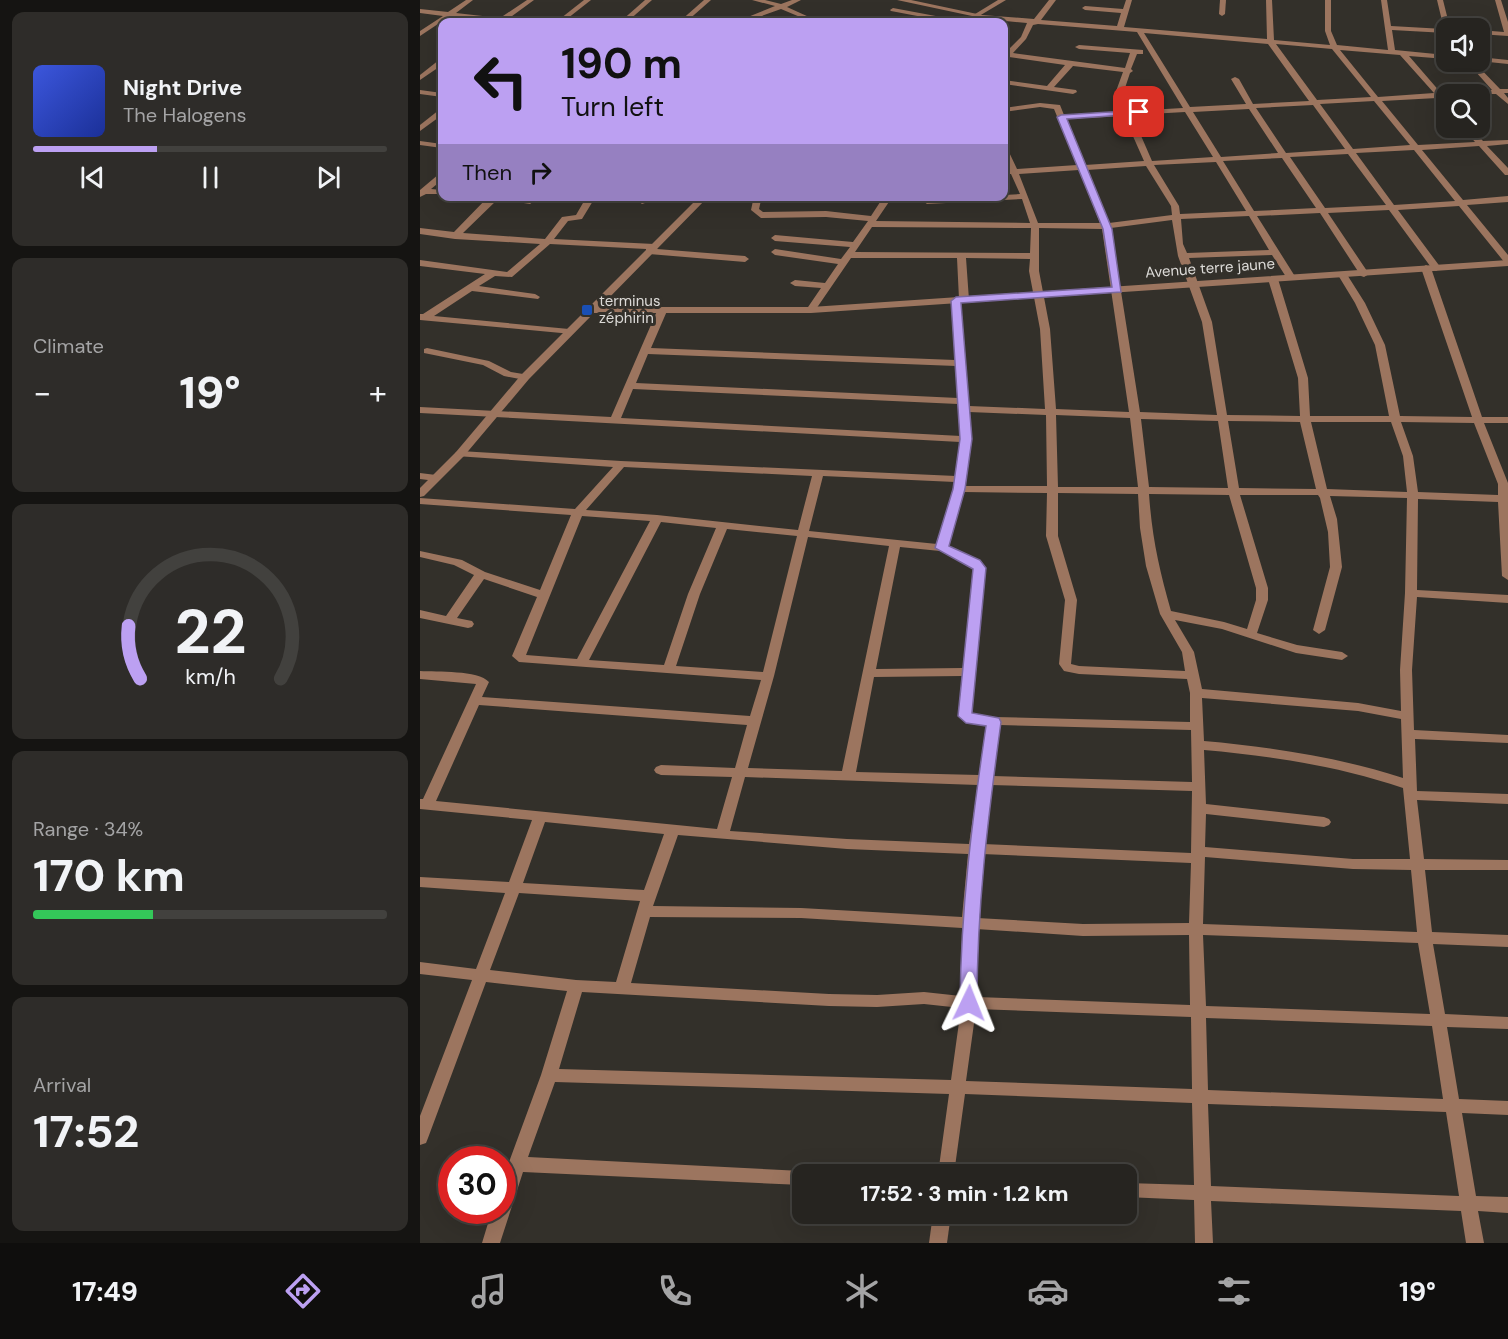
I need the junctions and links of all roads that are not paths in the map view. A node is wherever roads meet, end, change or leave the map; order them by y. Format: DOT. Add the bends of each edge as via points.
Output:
graph roads {
  1 [pos="470,0"];
  2 [pos="531,0"];
  3 [pos="588,0"];
  4 [pos="649,0"];
  5 [pos="708,0"];
  6 [pos="755,0"];
  7 [pos="798,0"];
  8 [pos="900,0"];
  9 [pos="1003,0"];
  10 [pos="1053,0"];
  11 [pos="1129,0"];
  12 [pos="1223,0"];
  13 [pos="1269,0"];
  14 [pos="1328,0"];
  15 [pos="1384,0"];
  16 [pos="1440,0"];
  17 [pos="1498,0"];
  18 [pos="781,7"];
  19 [pos="1085,8"];
  20 [pos="893,10"];
  21 [pos="420,11"];
  22 [pos="1125,11"];
  23 [pos="448,14"];
  24 [pos="1222,14"];
  25 [pos="977,15"];
  26 [pos="442,18"];
  27 [pos="474,18"];
  28 [pos="506,18"];
  29 [pos="564,18"];
  30 [pos="628,18"];
  31 [pos="687,18"];
  32 [pos="754,18"];
  33 [pos="807,18"];
  34 [pos="936,18"];
  35 [pos="972,18"];
  36 [pos="998,18"];
  37 [pos="1444,18"];
  38 [pos="1008,20"];
  39 [pos="438,21"];
  40 [pos="1032,23"];
  41 [pos="1388,28"];
  42 [pos="1436,29"];
  43 [pos="1119,30"];
  44 [pos="1140,32"];
  45 [pos="1490,33"];
  46 [pos="420,34"];
  47 [pos="1508,34"];
  48 [pos="1271,43"];
  49 [pos="1079,47"];
  50 [pos="1335,48"];
  51 [pos="1134,52"];
  52 [pos="1008,53"];
  53 [pos="1154,53"];
  54 [pos="1392,53"];
  55 [pos="1403,54"];
  56 [pos="1008,55"];
  57 [pos="1436,56"];
  58 [pos="1490,61"];
  59 [pos="1508,62"];
  60 [pos="1071,63"];
  61 [pos="438,65"];
  62 [pos="1129,71"];
  63 [pos="1479,72"];
  64 [pos="420,78"];
  65 [pos="1235,79"];
  66 [pos="1008,83"];
  67 [pos="1436,86"];
  68 [pos="1048,89"];
  69 [pos="1508,91"];
  70 [pos="420,92"];
  71 [pos="1073,92"];
  72 [pos="1490,92"];
  73 [pos="1498,92"];
  74 [pos="438,94"];
  75 [pos="1436,96"];
  76 [pos="1375,99"];
  77 [pos="1312,102"];
  78 [pos="1508,102"];
  79 [pos="1249,105"];
  80 [pos="1188,108"];
  81 [pos="1008,110"];
  82 [pos="1126,112"];
  83 [pos="438,115"];
  84 [pos="1061,117"];
  85 [pos="420,129"];
  86 [pos="1476,138"];
  87 [pos="1508,142"];
  88 [pos="420,143"];
  89 [pos="1481,144"];
  90 [pos="438,145"];
  91 [pos="1417,148"];
  92 [pos="1352,152"];
  93 [pos="1284,156"];
  94 [pos="1218,159"];
  95 [pos="1148,162"];
  96 [pos="1082,167"];
  97 [pos="1009,172"];
  98 [pos="1508,173"];
  99 [pos="438,179"];
  100 [pos="422,192"];
  101 [pos="438,192"];
  102 [pos="1025,196"];
  103 [pos="1008,197"];
  104 [pos="1508,199"];
  105 [pos="491,201"];
  106 [pos="589,201"];
  107 [pos="700,201"];
  108 [pos="757,201"];
  109 [pos="886,201"];
  110 [pos="1463,203"];
  111 [pos="1390,207"];
  112 [pos="1321,211"];
  113 [pos="1252,214"];
  114 [pos="1177,217"];
  115 [pos="874,222"];
  116 [pos="1035,226"];
  117 [pos="1106,226"];
  118 [pos="420,231"];
  119 [pos="455,236"];
  120 [pos="775,238"];
  121 [pos="548,241"];
  122 [pos="855,245"];
  123 [pos="652,249"];
  124 [pos="775,252"];
  125 [pos="1275,252"];
  126 [pos="1035,256"];
  127 [pos="1182,256"];
  128 [pos="961,257"];
  129 [pos="745,259"];
  130 [pos="845,259"];
  131 [pos="1508,262"];
  132 [pos="420,263"];
  133 [pos="1431,268"];
  134 [pos="493,273"];
  135 [pos="1364,274"];
  136 [pos="1343,275"];
  137 [pos="1290,278"];
  138 [pos="1273,279"];
  139 [pos="795,283"];
  140 [pos="1191,284"];
  141 [pos="825,286"];
  142 [pos="470,288"];
  143 [pos="1117,290"];
  144 [pos="1037,295"];
  145 [pos="535,297"];
  146 [pos="960,300"];
  147 [pos="590,310"];
  148 [pos="812,310"];
  149 [pos="662,311"];
  150 [pos="422,318"];
  151 [pos="569,332"];
  152 [pos="427,351"];
  153 [pos="647,351"];
  154 [pos="960,363"];
  155 [pos="525,377"];
  156 [pos="631,386"];
  157 [pos="963,405"];
  158 [pos="420,410"];
  159 [pos="1050,412"];
  160 [pos="493,415"];
  161 [pos="1134,416"];
  162 [pos="1222,418"];
  163 [pos="1305,419"];
  164 [pos="1395,419"];
  165 [pos="615,420"];
  166 [pos="1478,420"];
  167 [pos="1508,420"];
  168 [pos="966,439"];
  169 [pos="460,454"];
  170 [pos="621,465"];
  171 [pos="818,473"];
  172 [pos="420,476"];
  173 [pos="436,478"];
  174 [pos="960,484"];
  175 [pos="1053,490"];
  176 [pos="1144,491"];
  177 [pos="1234,492"];
  178 [pos="1322,492"];
  179 [pos="420,494"];
  180 [pos="1413,496"];
  181 [pos="1506,499"];
  182 [pos="420,501"];
  183 [pos="578,512"];
  184 [pos="657,518"];
  185 [pos="722,526"];
  186 [pos="805,534"];
  187 [pos="895,543"];
  188 [pos="942,548"];
  189 [pos="420,554"];
  190 [pos="481,574"];
  191 [pos="1508,576"];
  192 [pos="1411,593"];
  193 [pos="543,595"];
  194 [pos="1508,599"];
  195 [pos="420,614"];
  196 [pos="1166,614"];
  197 [pos="449,620"];
  198 [pos="468,624"];
  199 [pos="1319,630"];
  200 [pos="1251,634"];
  201 [pos="1342,656"];
  202 [pos="582,661"];
  203 [pos="669,669"];
  204 [pos="968,672"];
  205 [pos="868,673"];
  206 [pos="420,675"];
  207 [pos="1193,675"];
  208 [pos="768,676"];
  209 [pos="1196,693"];
  210 [pos="475,701"];
  211 [pos="1407,716"];
  212 [pos="754,721"];
  213 [pos="994,722"];
  214 [pos="1196,726"];
  215 [pos="1408,734"];
  216 [pos="1508,739"];
  217 [pos="1197,745"];
  218 [pos="661,770"];
  219 [pos="739,774"];
  220 [pos="848,776"];
  221 [pos="986,781"];
  222 [pos="1199,787"];
  223 [pos="1410,790"];
  224 [pos="1508,799"];
  225 [pos="423,804"];
  226 [pos="1199,808"];
  227 [pos="541,815"];
  228 [pos="1324,822"];
  229 [pos="673,829"];
  230 [pos="722,835"];
  231 [pos="975,849"];
  232 [pos="1196,855"];
  233 [pos="1417,863"];
  234 [pos="1508,865"];
  235 [pos="420,882"];
  236 [pos="513,886"];
  237 [pos="649,896"];
  238 [pos="645,911"];
  239 [pos="969,926"];
  240 [pos="1196,929"];
  241 [pos="1425,938"];
  242 [pos="1508,941"];
  243 [pos="420,968"];
  244 [pos="481,976"];
  245 [pos="576,986"];
  246 [pos="622,989"];
  247 [pos="969,1003"];
  248 [pos="1198,1010"];
  249 [pos="1440,1019"];
  250 [pos="1508,1023"];
  251 [pos="549,1075"];
  252 [pos="957,1089"];
  253 [pos="1202,1097"];
  254 [pos="1453,1106"];
  255 [pos="1508,1108"];
  256 [pos="420,1138"];
  257 [pos="516,1164"];
  258 [pos="947,1164"];
  259 [pos="792,1178"];
  260 [pos="1137,1190"];
  261 [pos="1204,1192"];
  262 [pos="1468,1204"];
  263 [pos="1508,1206"];
  264 [pos="497,1224"];
  265 [pos="941,1224"];
  266 [pos="491,1243"];
  267 [pos="938,1243"];
  268 [pos="1204,1243"];
  269 [pos="1475,1243"];
  1 -- 23 [label="street"];
  2 -- 28 [label="street"];
  3 -- 29 [label="street"];
  4 -- 30 [label="street"];
  5 -- 31 [label="street"];
  6 -- 18 [label="street"];
  7 -- 18 [label="street"];
  8 -- 25 [label="street"];
  9 -- 25 [label="street"];
  10 -- 40 [label="street"];
  11 -- 22 [label="street"];
  12 -- 24 [label="street"];
  13 -- 48 [label="street"];
  14 -- 50 [label="street" via="1328,31"];
  15 -- 41 [label="street"];
  16 -- 37 [label="street"];
  17 -- 47 [label="street"];
  18 -- 32 [label="street"];
  18 -- 33 [label="street"];
  19 -- 22 [label="street"];
  20 -- 34 [label="street"];
  21 -- 23 [label="street"];
  22 -- 43 [label="street"];
  23 -- 26 [label="street"];
  23 -- 27 [label="street"];
  25 -- 35 [label="street"];
  25 -- 36 [label="street"];
  38 -- 40 [label="street"];
  39 -- 46 [label="street"];
  40 -- 43 [label="street"];
  40 -- 52 [label="street" via="1024,38"];
  41 -- 42 [label="street"];
  41 -- 54 [label="street"];
  43 -- 44 [label="street"];
  44 -- 48 [label="street"];
  44 -- 53 [label="street"];
  45 -- 47 [label="street"];
  48 -- 50 [label="street"];
  48 -- 77 [label="street"];
  49 -- 51 [label="street"];
  50 -- 54 [label="street"];
  50 -- 76 [label="street"];
  51 -- 53 [label="street"];
  51 -- 62 [label="street"];
  53 -- 80 [label="street"];
  54 -- 55 [label="street"];
  55 -- 57 [label="street"];
  55 -- 67 [label="street"];
  56 -- 60 [label="street"];
  58 -- 59 [label="street"];
  60 -- 62 [label="street"];
  60 -- 68 [label="street"];
  61 -- 64 [label="street"];
  62 -- 82 [label="street" via="1119,94"];
  63 -- 73 [label="street"];
  65 -- 79 [label="street"];
  66 -- 68 [label="street"];
  68 -- 71 [label="street"];
  69 -- 73 [label="street"];
  70 -- 74 [label="street"];
  72 -- 73 [label="street"];
  73 -- 78 [label="street"];
  75 -- 76 [label="street"];
  76 -- 77 [label="street"];
  76 -- 91 [label="street"];
  77 -- 79 [label="street"];
  77 -- 92 [label="street"];
  79 -- 80 [label="street"];
  79 -- 93 [label="street"];
  80 -- 82 [label="street"];
  80 -- 94 [label="street"];
  81 -- 84 [label="street" via="1052,105"];
  82 -- 84 [label="street"];
  82 -- 95 [label="street"];
  83 -- 85 [label="street"];
  84 -- 96 [label="street"];
  86 -- 89 [label="street"];
  87 -- 89 [label="street"];
  88 -- 90 [label="street"];
  89 -- 91 [label="street"];
  89 -- 98 [label="street"];
  91 -- 92 [label="street"];
  91 -- 110 [label="street"];
  92 -- 93 [label="street"];
  92 -- 111 [label="street"];
  93 -- 94 [label="street"];
  93 -- 112 [label="street"];
  94 -- 95 [label="street"];
  94 -- 113 [label="street"];
  95 -- 96 [label="street"];
  95 -- 114 [label="street" via="1175,206"];
  96 -- 97 [label="street"];
  96 -- 117 [label="street"];
  97 -- 102 [label="street"];
  99 -- 100 [label="street"];
  100 -- 101 [label="street"];
  102 -- 103 [label="street"];
  102 -- 116 [label="street"];
  104 -- 110 [label="street"];
  105 -- 119 [label="street"];
  106 -- 121 [label="street" via="579,217 565,219"];
  107 -- 123 [label="street"];
  108 -- 115 [label="street" via="755,210 761,214 826,214"];
  109 -- 115 [label="street"];
  110 -- 111 [label="street"];
  110 -- 131 [label="street"];
  111 -- 112 [label="street"];
  111 -- 133 [label="street"];
  112 -- 113 [label="street"];
  112 -- 135 [label="street"];
  113 -- 114 [label="street"];
  113 -- 125 [label="street"];
  114 -- 117 [label="street"];
  114 -- 127 [label="street"];
  115 -- 116 [label="street"];
  115 -- 122 [label="street"];
  116 -- 117 [label="street"];
  116 -- 126 [label="street"];
  117 -- 143 [label="street"];
  118 -- 119 [label="street"];
  119 -- 121 [label="street"];
  120 -- 122 [label="street"];
  121 -- 123 [label="street"];
  121 -- 134 [label="street" via="512,274"];
  122 -- 130 [label="street"];
  123 -- 129 [label="street"];
  123 -- 147 [label="street"];
  124 -- 130 [label="street"];
  125 -- 127 [label="street"];
  125 -- 137 [label="street"];
  126 -- 128 [label="street"];
  126 -- 144 [label="street"];
  127 -- 140 [label="street"];
  128 -- 130 [label="street"];
  128 -- 146 [label="street"];
  130 -- 141 [label="street"];
  131 -- 133 [label="street, Avenue terre jaune"];
  132 -- 134 [label="street"];
  133 -- 135 [label="street, Avenue terre jaune"];
  133 -- 166 [label="street"];
  134 -- 142 [label="street"];
  135 -- 136 [label="street, Avenue terre jaune"];
  136 -- 137 [label="street, Avenue terre jaune"];
  136 -- 164 [label="street" via="1380,345"];
  137 -- 138 [label="street, Avenue terre jaune"];
  138 -- 140 [label="street, Avenue terre jaune"];
  138 -- 163 [label="street" via="1303,378"];
  139 -- 141 [label="street"];
  140 -- 143 [label="street, Avenue terre jaune"];
  140 -- 162 [label="street" via="1207,322"];
  141 -- 148 [label="street"];
  142 -- 145 [label="street"];
  142 -- 150 [label="street"];
  143 -- 144 [label="street, Avenue terre jaune"];
  143 -- 161 [label="street"];
  144 -- 146 [label="street, Avenue terre jaune"];
  144 -- 159 [label="street" via="1046,329"];
  146 -- 148 [label="street, Avenue terre jaune"];
  146 -- 154 [label="street"];
  147 -- 149 [label="street, Avenue terre jaune"];
  147 -- 151 [label="street"];
  148 -- 149 [label="street, Avenue terre jaune"];
  149 -- 153 [label="street"];
  150 -- 151 [label="street"];
  151 -- 155 [label="street"];
  152 -- 155 [label="street" via="486,363"];
  153 -- 154 [label="street"];
  153 -- 156 [label="street"];
  154 -- 157 [label="street"];
  155 -- 160 [label="street"];
  156 -- 157 [label="street"];
  156 -- 165 [label="street"];
  157 -- 159 [label="street"];
  157 -- 168 [label="street"];
  158 -- 160 [label="street"];
  159 -- 161 [label="street"];
  159 -- 175 [label="street"];
  160 -- 165 [label="street"];
  160 -- 169 [label="street"];
  161 -- 162 [label="street"];
  161 -- 176 [label="street"];
  162 -- 163 [label="street"];
  162 -- 177 [label="street"];
  163 -- 164 [label="street"];
  163 -- 178 [label="street"];
  164 -- 166 [label="street"];
  164 -- 180 [label="street" via="1407,456"];
  165 -- 168 [label="street"];
  166 -- 167 [label="street"];
  166 -- 181 [label="street"];
  168 -- 174 [label="street"];
  169 -- 170 [label="street"];
  169 -- 173 [label="street"];
  170 -- 171 [label="street"];
  170 -- 183 [label="street"];
  171 -- 174 [label="street"];
  171 -- 186 [label="street"];
  172 -- 173 [label="street"];
  173 -- 179 [label="street"];
  174 -- 175 [label="street"];
  174 -- 188 [label="street"];
  175 -- 176 [label="street"];
  175 -- 207 [label="street" via="1052,536 1071,600 1066,666 1079,670"];
  176 -- 177 [label="street"];
  176 -- 196 [label="street" via="1152,566"];
  177 -- 178 [label="street"];
  177 -- 200 [label="street" via="1262,588"];
  178 -- 180 [label="street"];
  178 -- 199 [label="street" via="1328,498 1331,514 1336,573"];
  180 -- 181 [label="street"];
  180 -- 192 [label="street"];
  181 -- 191 [label="street"];
  182 -- 183 [label="street"];
  183 -- 184 [label="street"];
  183 -- 193 [label="street"];
  184 -- 185 [label="street"];
  184 -- 202 [label="street"];
  185 -- 186 [label="street"];
  185 -- 203 [label="street"];
  186 -- 187 [label="street"];
  186 -- 208 [label="street"];
  187 -- 188 [label="street"];
  187 -- 205 [label="street"];
  188 -- 204 [label="street" via="980,568"];
  189 -- 190 [label="street" via="458,562"];
  190 -- 193 [label="street"];
  190 -- 197 [label="street"];
  192 -- 194 [label="street"];
  192 -- 211 [label="street"];
  193 -- 202 [label="street" via="518,656"];
  195 -- 197 [label="street"];
  196 -- 200 [label="street"];
  196 -- 207 [label="street" via="1188,652"];
  197 -- 198 [label="street"];
  200 -- 201 [label="street" via="1296,649"];
  202 -- 203 [label="street"];
  203 -- 208 [label="street"];
  204 -- 205 [label="street"];
  204 -- 213 [label="street" via="965,716"];
  205 -- 220 [label="street"];
  206 -- 210 [label="street" via="480,680 483,686"];
  207 -- 209 [label="street"];
  208 -- 212 [label="street"];
  209 -- 211 [label="street" via="1358,707"];
  209 -- 214 [label="street"];
  210 -- 212 [label="street"];
  210 -- 225 [label="street"];
  211 -- 215 [label="street"];
  212 -- 219 [label="street"];
  213 -- 214 [label="street"];
  213 -- 221 [label="street"];
  214 -- 217 [label="street"];
  215 -- 216 [label="street"];
  215 -- 223 [label="street"];
  217 -- 222 [label="street"];
  217 -- 223 [label="street" via="1338,764 1370,771"];
  218 -- 219 [label="street"];
  219 -- 220 [label="street"];
  219 -- 230 [label="street"];
  220 -- 221 [label="street"];
  221 -- 222 [label="street"];
  221 -- 231 [label="street"];
  222 -- 226 [label="street"];
  223 -- 224 [label="street"];
  223 -- 233 [label="street"];
  225 -- 227 [label="street"];
  226 -- 228 [label="street"];
  226 -- 232 [label="street"];
  227 -- 229 [label="street"];
  227 -- 236 [label="street"];
  229 -- 230 [label="street"];
  229 -- 237 [label="street"];
  230 -- 231 [label="street"];
  231 -- 232 [label="street"];
  231 -- 239 [label="street"];
  232 -- 233 [label="street" via="1353,864"];
  232 -- 240 [label="street"];
  233 -- 234 [label="street"];
  233 -- 241 [label="street"];
  235 -- 236 [label="street"];
  236 -- 237 [label="street"];
  236 -- 244 [label="street"];
  237 -- 238 [label="street"];
  238 -- 239 [label="street" via="801,913"];
  238 -- 246 [label="street"];
  239 -- 240 [label="street"];
  239 -- 247 [label="street"];
  240 -- 241 [label="street"];
  240 -- 248 [label="street"];
  241 -- 242 [label="street"];
  241 -- 249 [label="street"];
  243 -- 244 [label="street"];
  244 -- 245 [label="street"];
  244 -- 256 [label="street"];
  245 -- 246 [label="street"];
  245 -- 251 [label="street"];
  246 -- 247 [label="street" via="838,1000 924,998"];
  247 -- 248 [label="street"];
  247 -- 252 [label="street"];
  248 -- 249 [label="street"];
  248 -- 253 [label="street"];
  249 -- 250 [label="street"];
  249 -- 254 [label="street"];
  251 -- 252 [label="street"];
  251 -- 257 [label="street"];
  252 -- 253 [label="street"];
  252 -- 258 [label="street"];
  253 -- 254 [label="street"];
  253 -- 261 [label="street"];
  254 -- 255 [label="street"];
  254 -- 262 [label="street"];
  257 -- 259 [label="street"];
  260 -- 261 [label="street"];
  261 -- 262 [label="street"];
  261 -- 268 [label="street"];
  262 -- 263 [label="street"];
  262 -- 269 [label="street"];
  264 -- 266 [label="street"];
  265 -- 267 [label="street"];
}
